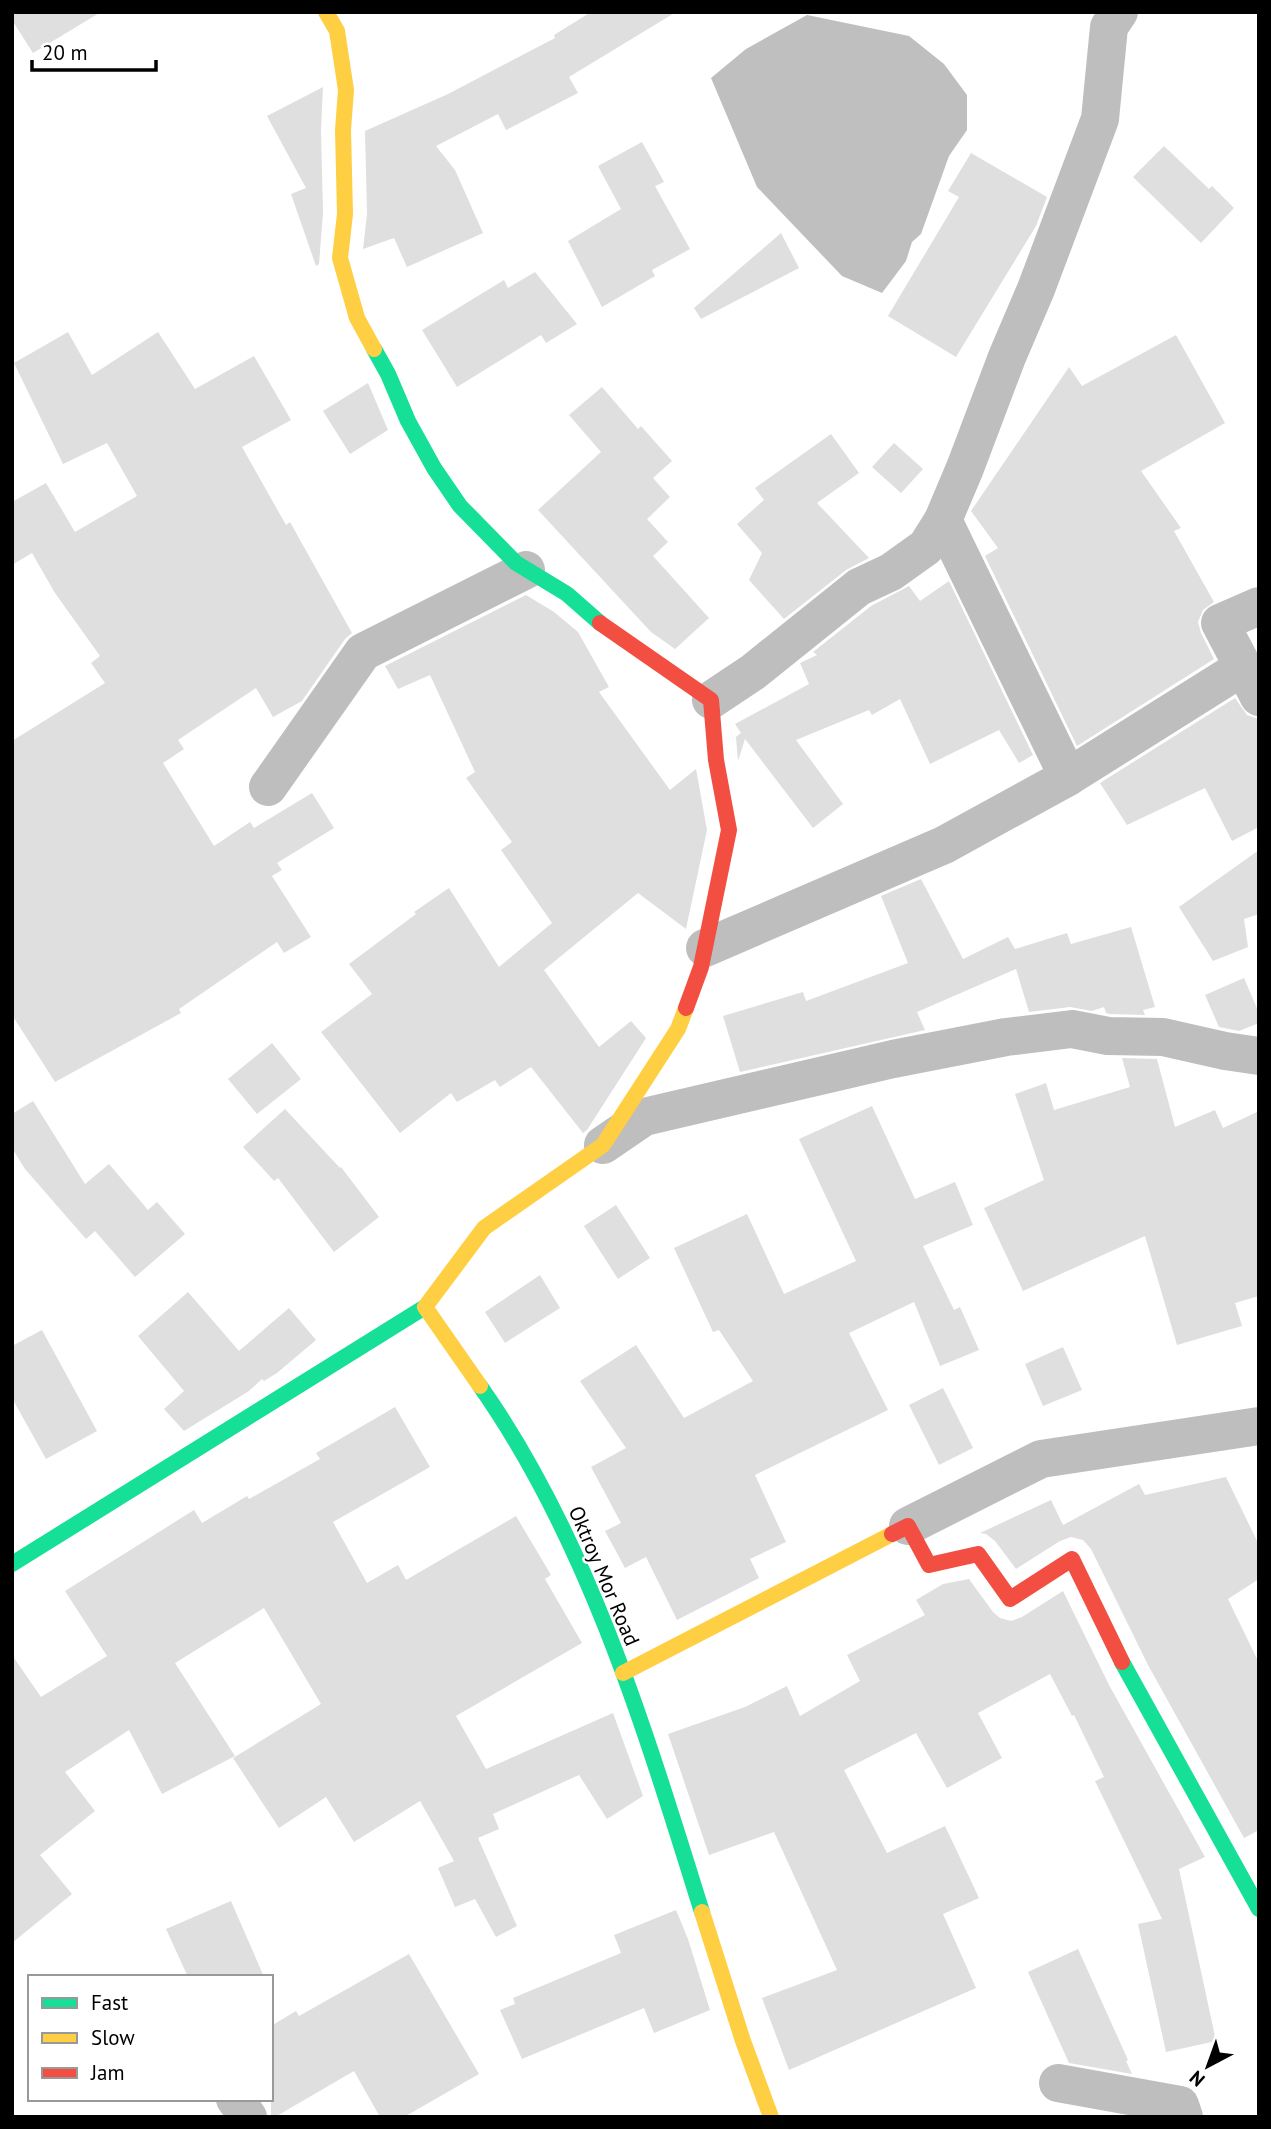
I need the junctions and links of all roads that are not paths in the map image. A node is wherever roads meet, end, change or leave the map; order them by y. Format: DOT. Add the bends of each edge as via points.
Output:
graph roads {
  1 [pos="326,12"];
  2 [pos="1118,13"];
  3 [pos="943,520"];
  4 [pos="526,570"];
  5 [pos="1259,607"];
  6 [pos="1251,682"];
  7 [pos="711,700"];
  8 [pos="1068,778"];
  9 [pos="268,787"];
  10 [pos="705,948"];
  11 [pos="1259,1056"];
  12 [pos="603,1145"];
  13 [pos="425,1307"];
  14 [pos="1259,1426"];
  15 [pos="908,1526"];
  16 [pos="12,1564"];
  17 [pos="622,1673"];
  18 [pos="1259,1909"];
  19 [pos="1058,2083"];
  20 [pos="236,2101"];
  21 [pos="248,2117"];
  22 [pos="771,2117"];
  23 [pos="1184,2117"];
  1 -- 4 [label="street" via="337,31 346,90 340,258 357,318 434,468 460,506"];
  2 -- 3 [label="street" via="1109,27 1100,119"];
  3 -- 7 [label="street" via="926,547 891,572 859,587"];
  3 -- 8 [label="street"];
  4 -- 7 [label="street" via="567,594 609,631"];
  4 -- 9 [label="street" via="363,652"];
  5 -- 6 [label="street" via="1220,624"];
  6 -- 8 [label="street"];
  7 -- 10 [label="street" via="729,830"];
  8 -- 10 [label="street" via="944,845"];
  10 -- 12 [label="street" via="678,1029"];
  11 -- 12 [label="street" via="1163,1037 1108,1036 1072,1029 1006,1037 644,1117"];
  12 -- 13 [label="street" via="484,1228"];
  13 -- 16 [label="street"];
  13 -- 17 [label="street, Oktroy Mor Road" via="538,1478 588,1582"];
  14 -- 15 [label="street" via="1041,1459"];
  15 -- 17 [label="street"];
  15 -- 18 [label="street" via="929,1565 978,1554 1010,1599 1072,1559 1129,1675"];
  17 -- 22 [label="street, Oktroy Mor Road"];
  19 -- 23 [label="street" via="1180,2105"];
  20 -- 21 [label="street"];
}
